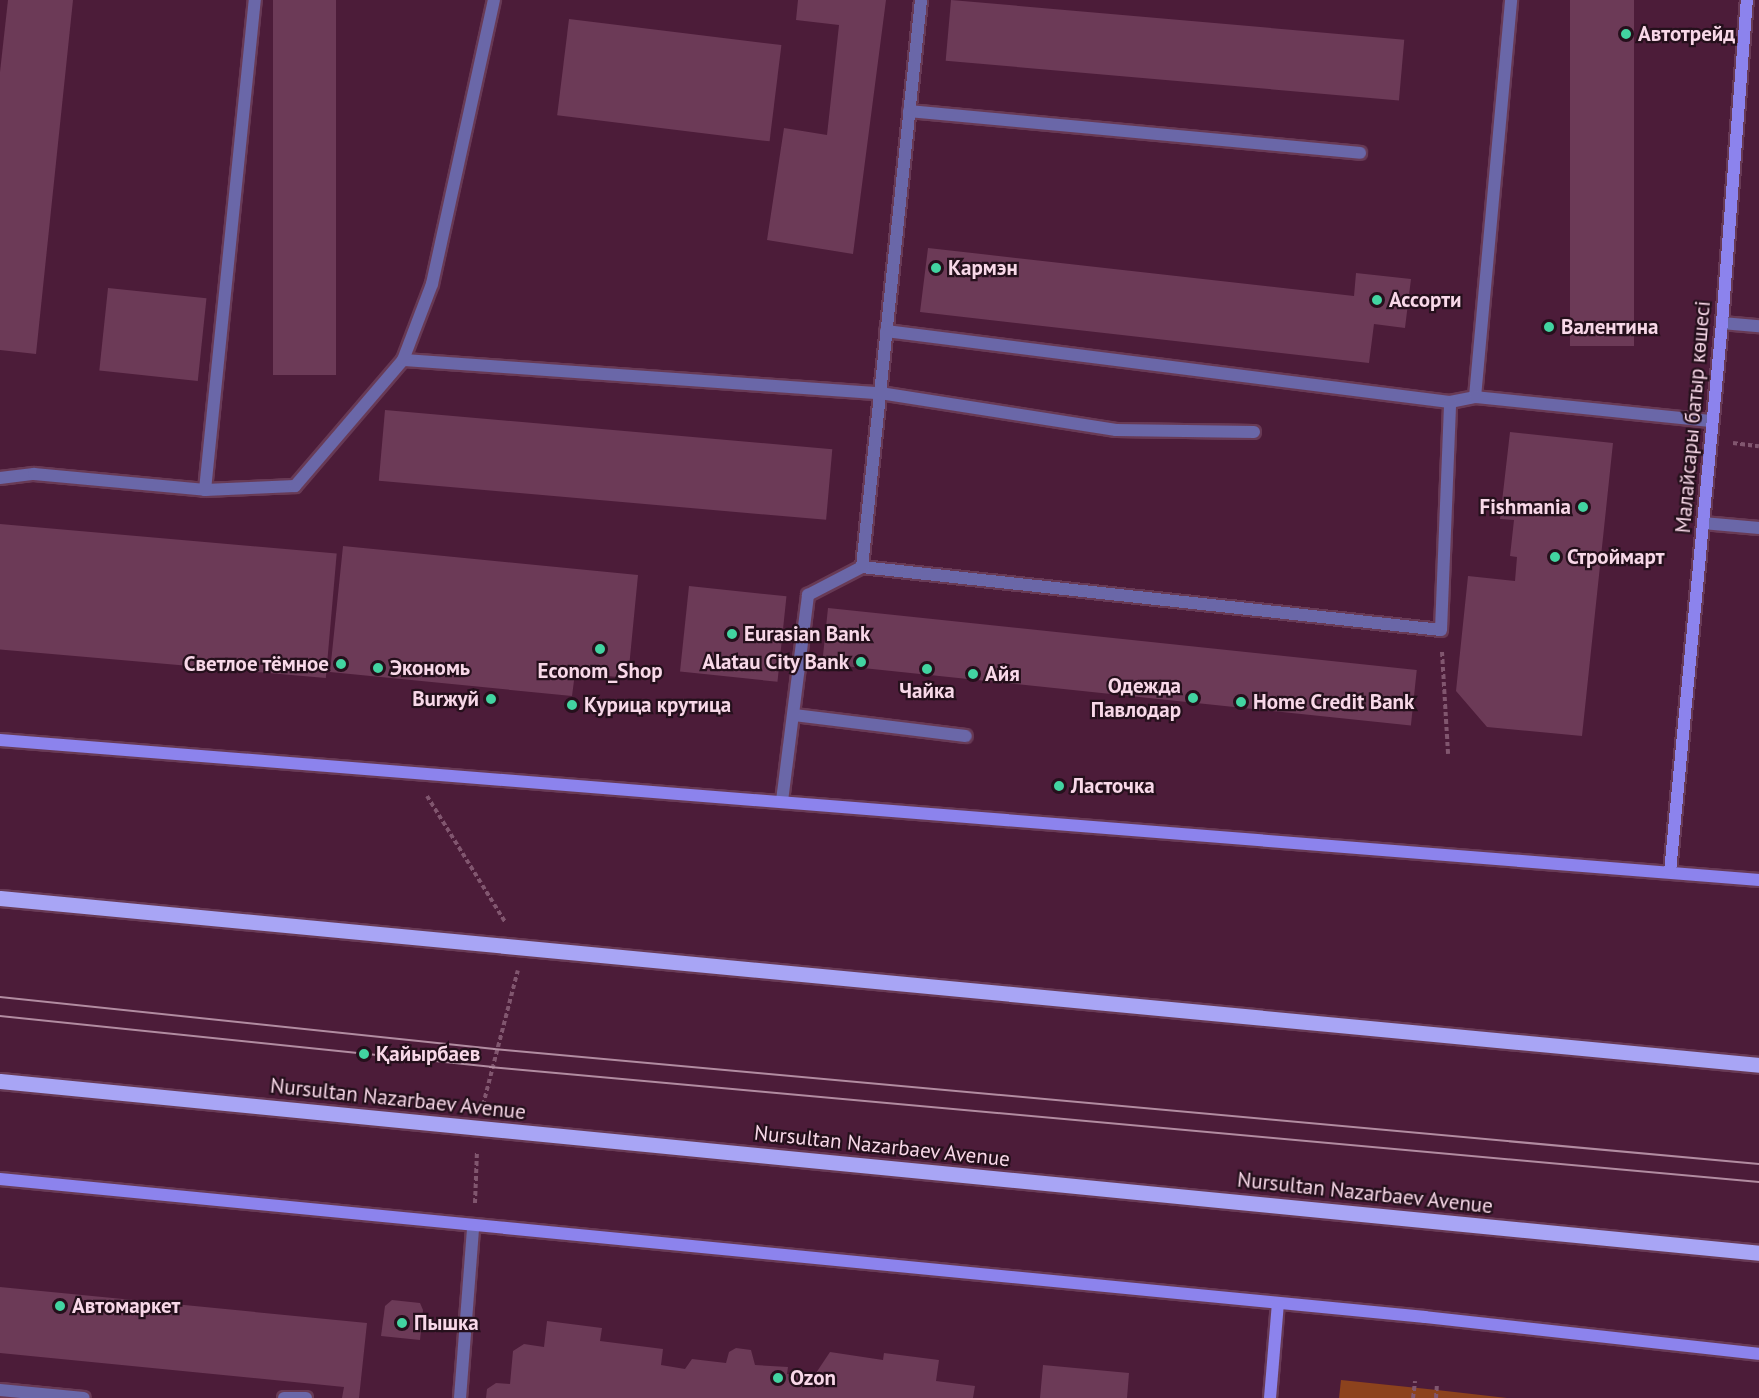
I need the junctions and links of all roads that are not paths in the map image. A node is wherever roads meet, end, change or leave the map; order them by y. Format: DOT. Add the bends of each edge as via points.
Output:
graph roads {
  1 [pos="255,0"];
  2 [pos="494,0"];
  3 [pos="921,0"];
  4 [pos="1511,0"];
  5 [pos="1747,0"];
  6 [pos="909,111"];
  7 [pos="1360,153"];
  8 [pos="1722,323"];
  9 [pos="1759,326"];
  10 [pos="886,331"];
  11 [pos="403,360"];
  12 [pos="880,393"];
  13 [pos="1475,397"];
  14 [pos="1450,402"];
  15 [pos="1712,421"];
  16 [pos="1254,432"];
  17 [pos="0,478"];
  18 [pos="205,490"];
  19 [pos="1703,522"];
  20 [pos="1759,528"];
  21 [pos="862,567"];
  22 [pos="794,715"];
  23 [pos="966,736"];
  24 [pos="0,740"];
  25 [pos="782,801"];
  26 [pos="1670,872"];
  27 [pos="1759,880"];
  28 [pos="0,898"];
  29 [pos="1759,1065"];
  30 [pos="0,1081"];
  31 [pos="0,1179"];
  32 [pos="473,1228"];
  33 [pos="1759,1253"];
  34 [pos="1278,1303"];
  35 [pos="1759,1354"];
  36 [pos="0,1390"];
  37 [pos="84,1398"];
  38 [pos="284,1398"];
  39 [pos="306,1398"];
  40 [pos="460,1398"];
  41 [pos="1270,1398"];
  1 -- 18 [label="lane"];
  2 -- 11 [label="lane" via="432,284"];
  3 -- 6 [label="lane"];
  4 -- 13 [label="lane"];
  5 -- 8 [label="street, Малайсары батыр көшесі"];
  6 -- 7 [label="lane"];
  6 -- 10 [label="lane"];
  8 -- 9 [label="lane"];
  8 -- 15 [label="street, Малайсары батыр көшесі"];
  10 -- 12 [label="lane"];
  10 -- 14 [label="lane"];
  11 -- 12 [label="lane"];
  11 -- 18 [label="lane" via="295,486"];
  12 -- 16 [label="lane" via="1116,430"];
  12 -- 21 [label="lane"];
  13 -- 14 [label="lane"];
  13 -- 15 [label="lane"];
  14 -- 21 [label="lane" via="1441,630"];
  15 -- 19 [label="street, Малайсары батыр көшесі"];
  17 -- 18 [label="lane" via="34,474"];
  19 -- 20 [label="lane"];
  19 -- 26 [label="street, Малайсары батыр көшесі"];
  21 -- 22 [label="lane" via="808,595"];
  22 -- 23 [label="lane"];
  22 -- 25 [label="lane"];
  24 -- 25 [label="street"];
  25 -- 26 [label="street"];
  26 -- 27 [label="street"];
  28 -- 29 [label="main road"];
  30 -- 33 [label="main road, Nursultan Nazarbaev Avenue"];
  31 -- 32 [label="street"];
  32 -- 34 [label="street"];
  32 -- 40 [label="lane"];
  34 -- 35 [label="street"];
  34 -- 41 [label="street"];
  36 -- 37 [label="lane"];
  38 -- 39 [label="lane"];
}
